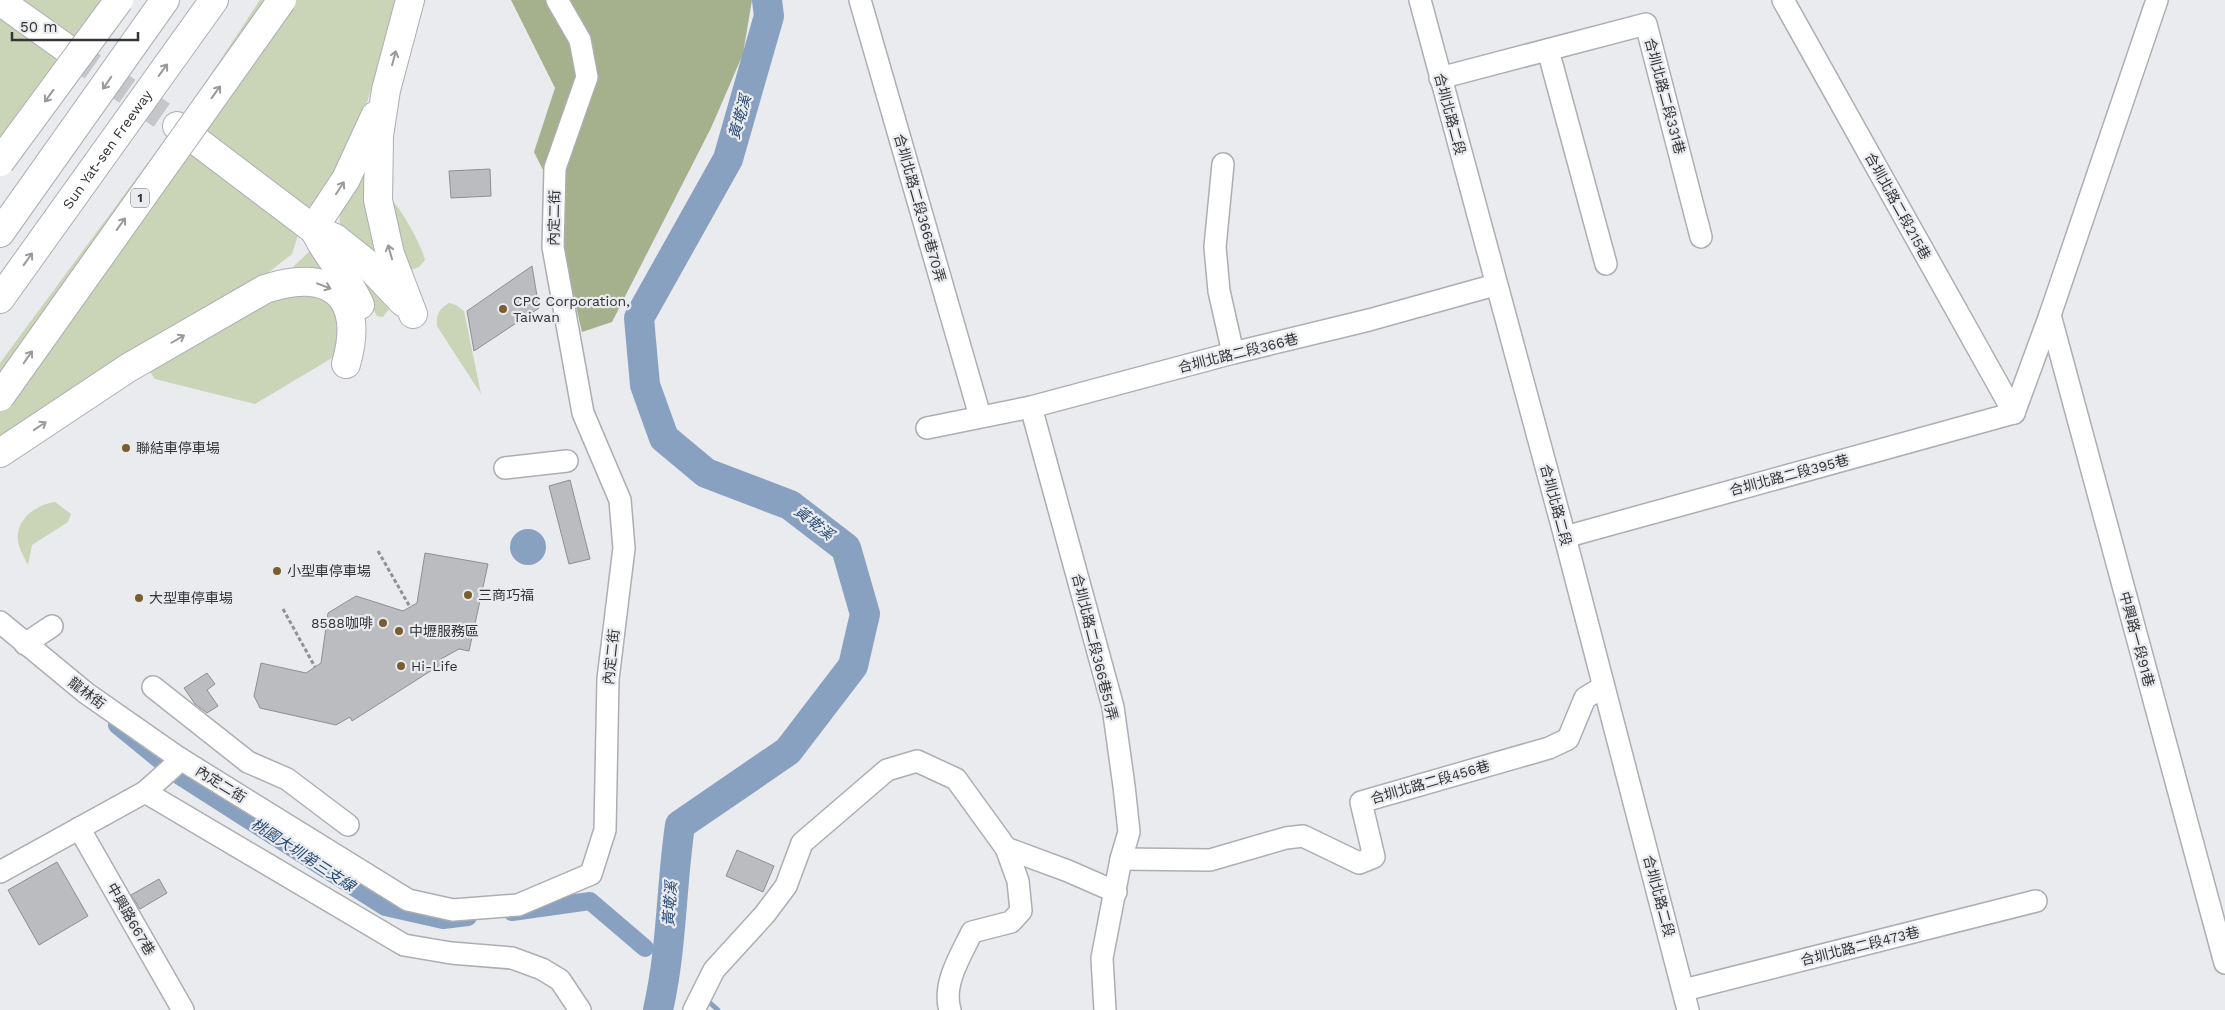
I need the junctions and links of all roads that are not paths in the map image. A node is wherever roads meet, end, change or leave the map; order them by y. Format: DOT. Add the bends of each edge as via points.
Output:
graph roads {
  1 [pos="119,0"];
  2 [pos="166,0"];
  3 [pos="214,0"];
  4 [pos="282,0"];
  5 [pos="410,0"];
  6 [pos="557,0"];
  7 [pos="860,0"];
  8 [pos="1420,0"];
  9 [pos="1783,0"];
  10 [pos="2157,0"];
  11 [pos="0,1"];
  12 [pos="1548,50"];
  13 [pos="70,51"];
  14 [pos="1440,78"];
  15 [pos="386,90"];
  16 [pos="177,126"];
  17 [pos="0,162"];
  18 [pos="1223,164"];
  19 [pos="314,229"];
  20 [pos="0,233"];
  21 [pos="1701,238"];
  22 [pos="1606,264"];
  23 [pos="1495,285"];
  24 [pos="0,299"];
  25 [pos="2050,315"];
  26 [pos="1233,352"];
  27 [pos="0,397"];
  28 [pos="1030,407"];
  29 [pos="2014,413"];
  30 [pos="980,416"];
  31 [pos="927,428"];
  32 [pos="0,453"];
  33 [pos="567,461"];
  34 [pos="505,468"];
  35 [pos="1565,536"];
  36 [pos="0,622"];
  37 [pos="52,626"];
  38 [pos="25,644"];
  39 [pos="153,687"];
  40 [pos="1603,688"];
  41 [pos="176,762"];
  42 [pos="148,790"];
  43 [pos="348,825"];
  44 [pos="79,828"];
  45 [pos="1006,848"];
  46 [pos="1121,859"];
  47 [pos="0,872"];
  48 [pos="1116,892"];
  49 [pos="2036,901"];
  50 [pos="2225,963"];
  51 [pos="1686,1000"];
  52 [pos="700,1007"];
  53 [pos="184,1010"];
  54 [pos="580,1010"];
  55 [pos="950,1010"];
  56 [pos="1106,1010"];
  1 -- 17 [label="highway, one-way, bridge"];
  2 -- 20 [label="highway, one-way"];
  24 -- 3 [label="highway, Sun Yat-sen Freeway, one-way"];
  27 -- 4 [label="highway, 1, one-way, bridge"];
  15 -- 5 [label="highway, one-way"];
  6 -- 41 [label="street, 內定二街" via="580,40 587,77 556,168 553,247 583,413 620,500 624,548 608,679 605,830 591,874 518,905 453,910 408,900"];
  7 -- 30 [label="street, 合圳北路二段366巷70弄"];
  8 -- 14 [label="street, 合圳北路二段"];
  9 -- 29 [label="street, 合圳北路二段215巷"];
  10 -- 25 [label="street"];
  11 -- 13 [label="highway"];
  12 -- 14 [label="street, 合圳北路二段331巷"];
  12 -- 21 [label="street, 合圳北路二段331巷" via="1646,24"];
  12 -- 22 [label="street"];
  14 -- 23 [label="street, 合圳北路二段"];
  19 -- 15 [label="highway, one-way" via="346,179"];
  19 -- 15 [label="highway, one-way" via="335,238 365,262 413,314 390,254 378,200 379,136"];
  16 -- 19 [label="highway"];
  18 -- 26 [label="street" via="1215,247 1219,291"];
  32 -- 19 [label="highway, one-way" via="128,368 265,290 287,282 309,280 337,291 344,300 352,322 346,364 361,338 365,316 351,285 321,245"];
  23 -- 26 [label="street, 合圳北路二段366巷" via="1369,320"];
  23 -- 35 [label="street, 合圳北路二段"];
  25 -- 29 [label="street"];
  25 -- 50 [label="street, 中興路一段91巷"];
  26 -- 28 [label="street, 合圳北路二段366巷"];
  28 -- 30 [label="street, 合圳北路二段366巷"];
  28 -- 46 [label="street, 合圳北路二段366巷51弄" via="1113,708 1129,832"];
  29 -- 35 [label="street, 合圳北路二段395巷"];
  30 -- 31 [label="street, 合圳北路二段366巷"];
  33 -- 34 [label="street"];
  35 -- 40 [label="street, 合圳北路二段"];
  36 -- 38 [label="street, 龍林街"];
  37 -- 38 [label="street"];
  38 -- 41 [label="street, 龍林街"];
  39 -- 43 [label="street" via="248,762 287,779"];
  40 -- 46 [label="street, 合圳北路二段456巷" via="1585,698 1568,738 1549,748 1361,802 1374,857 1359,863 1303,836 1210,860"];
  40 -- 51 [label="street, 合圳北路二段"];
  41 -- 42 [label="street"];
  42 -- 44 [label="street"];
  42 -- 54 [label="street" via="185,817 404,945 512,958 542,969 560,980"];
  44 -- 47 [label="street"];
  44 -- 53 [label="street, 中興路667巷"];
  45 -- 48 [label="street"];
  45 -- 52 [label="street" via="956,779 917,761 887,770 802,842 786,886 714,970"];
  45 -- 55 [label="street" via="1018,881 1021,911 1011,922 972,932 948,984"];
  46 -- 48 [label="street, 合圳北路二段366巷51弄"];
  48 -- 56 [label="street, 合圳北路二段366巷51弄" via="1102,958"];
  49 -- 51 [label="street, 合圳北路二段473巷"];
}
